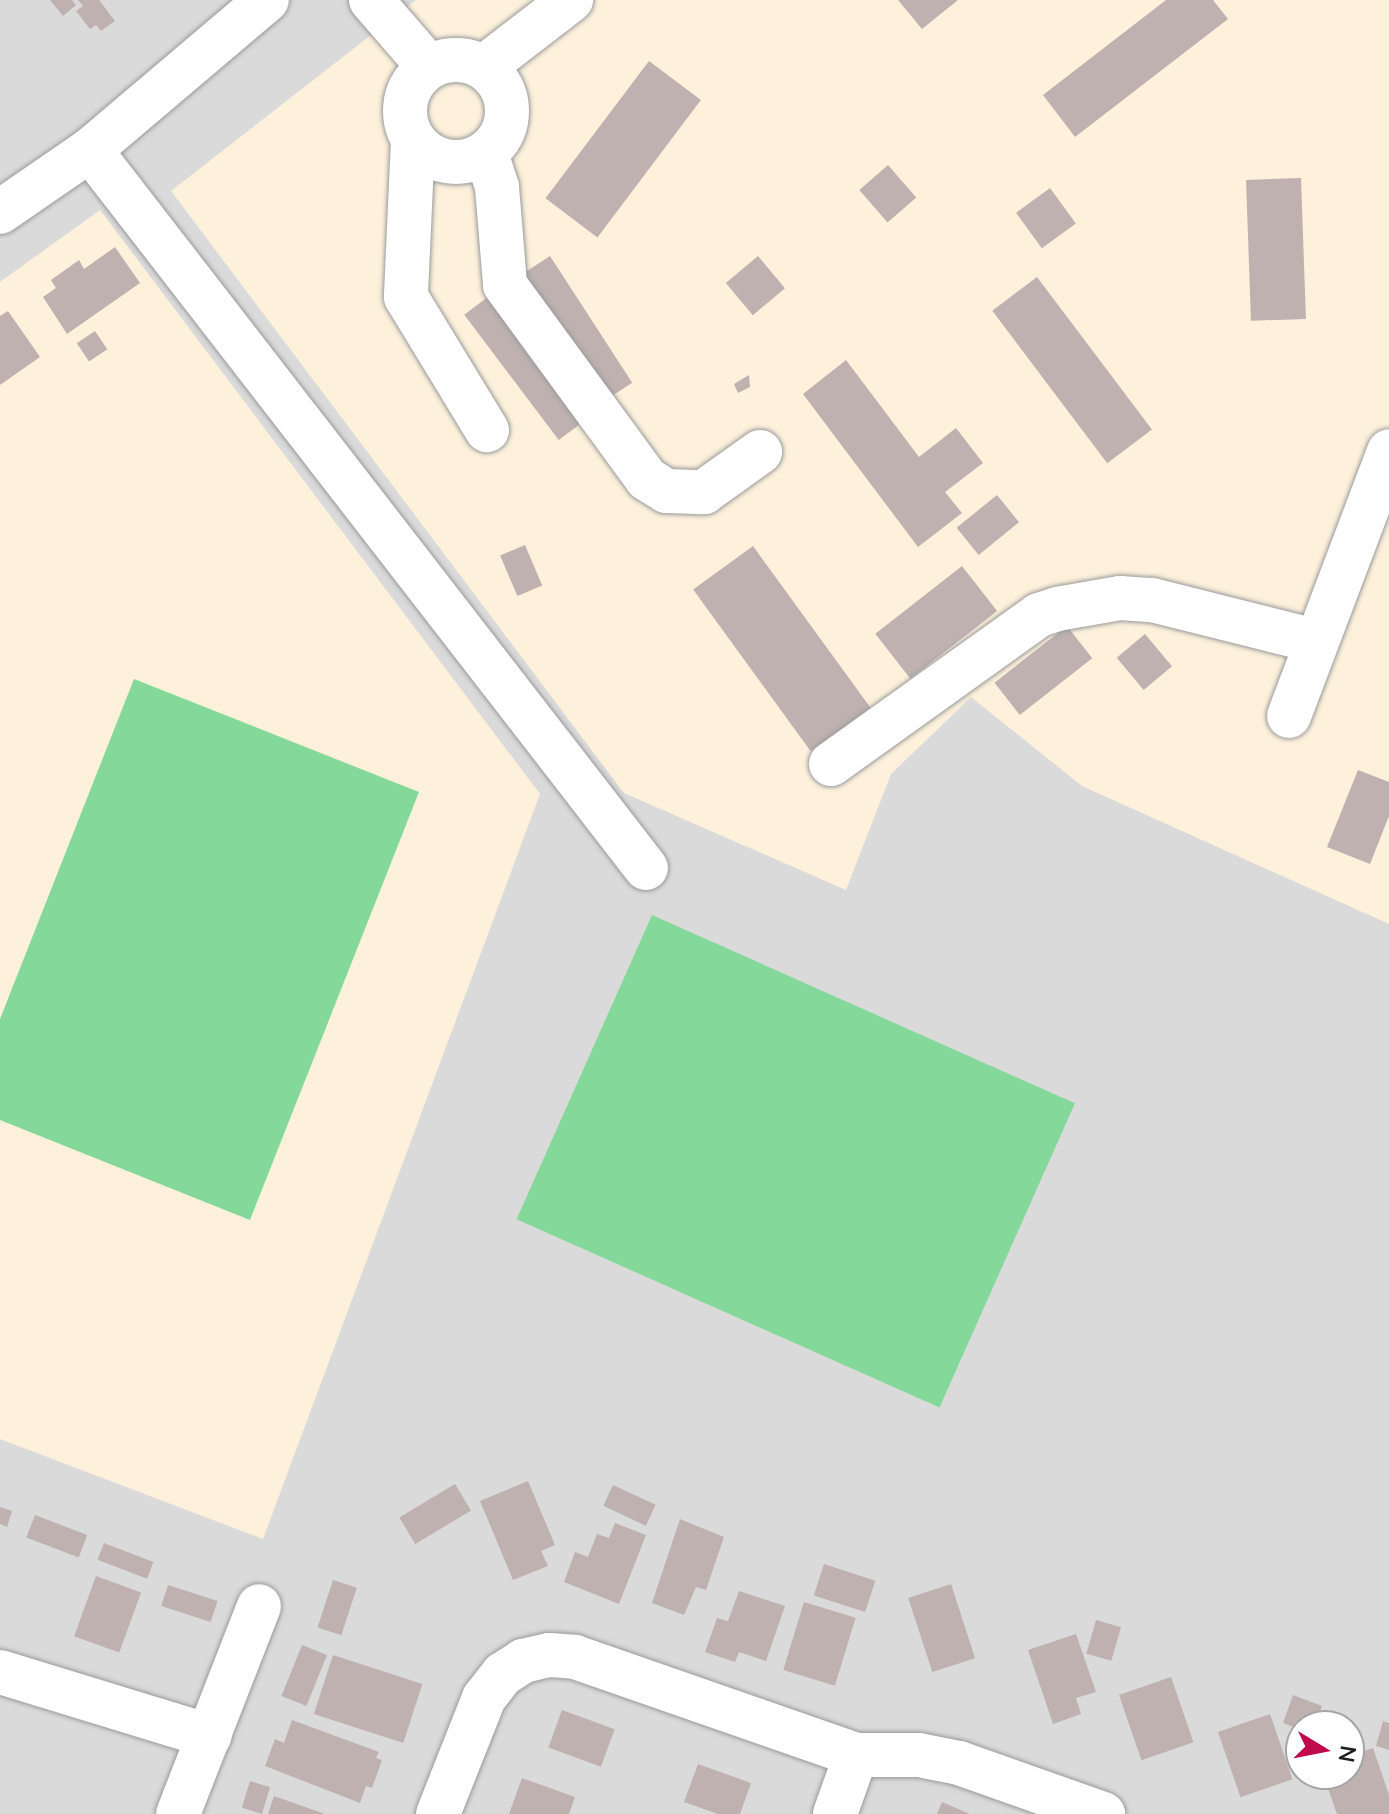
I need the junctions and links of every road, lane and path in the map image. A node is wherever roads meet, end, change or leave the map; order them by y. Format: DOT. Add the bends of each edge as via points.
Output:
graph roads {
  1 [pos="267,0"];
  2 [pos="371,0"];
  3 [pos="571,0"];
  4 [pos="429,67"];
  5 [pos="484,67"];
  6 [pos="413,140"];
  7 [pos="90,150"];
  8 [pos="486,153"];
  9 [pos="0,212"];
  10 [pos="487,430"];
  11 [pos="1389,451"];
  12 [pos="760,452"];
  13 [pos="1315,641"];
  14 [pos="1289,716"];
  15 [pos="831,764"];
  16 [pos="646,868"];
  17 [pos="259,1606"];
  18 [pos="0,1672"];
  19 [pos="209,1736"];
  20 [pos="856,1755"];
  21 [pos="178,1814"];
  22 [pos="438,1814"];
  23 [pos="835,1814"];
  24 [pos="1103,1814"];
  1 -- 7 [label="street"];
  2 -- 4 [label="street"];
  3 -- 5 [label="street"];
  4 -- 5 [label="street" via="457,59"];
  4 -- 6 [label="street" via="416,77 404,108"];
  5 -- 8 [label="street" via="504,93 507,109 498,141"];
  6 -- 8 [label="street" via="424,152 447,162 471,161"];
  6 -- 10 [label="street" via="406,297"];
  7 -- 9 [label="street"];
  7 -- 16 [label="street"];
  8 -- 12 [label="street" via="497,187 505,285 647,479 666,491 704,492"];
  11 -- 13 [label="street"];
  13 -- 14 [label="street"];
  13 -- 15 [label="street" via="1152,600 1120,598 1057,609 1039,615"];
  17 -- 19 [label="street"];
  18 -- 19 [label="street"];
  19 -- 21 [label="street"];
  20 -- 22 [label="street" via="575,1657 549,1655 513,1668 484,1698"];
  20 -- 23 [label="street"];
  20 -- 24 [label="street" via="919,1755 959,1763"];
}
